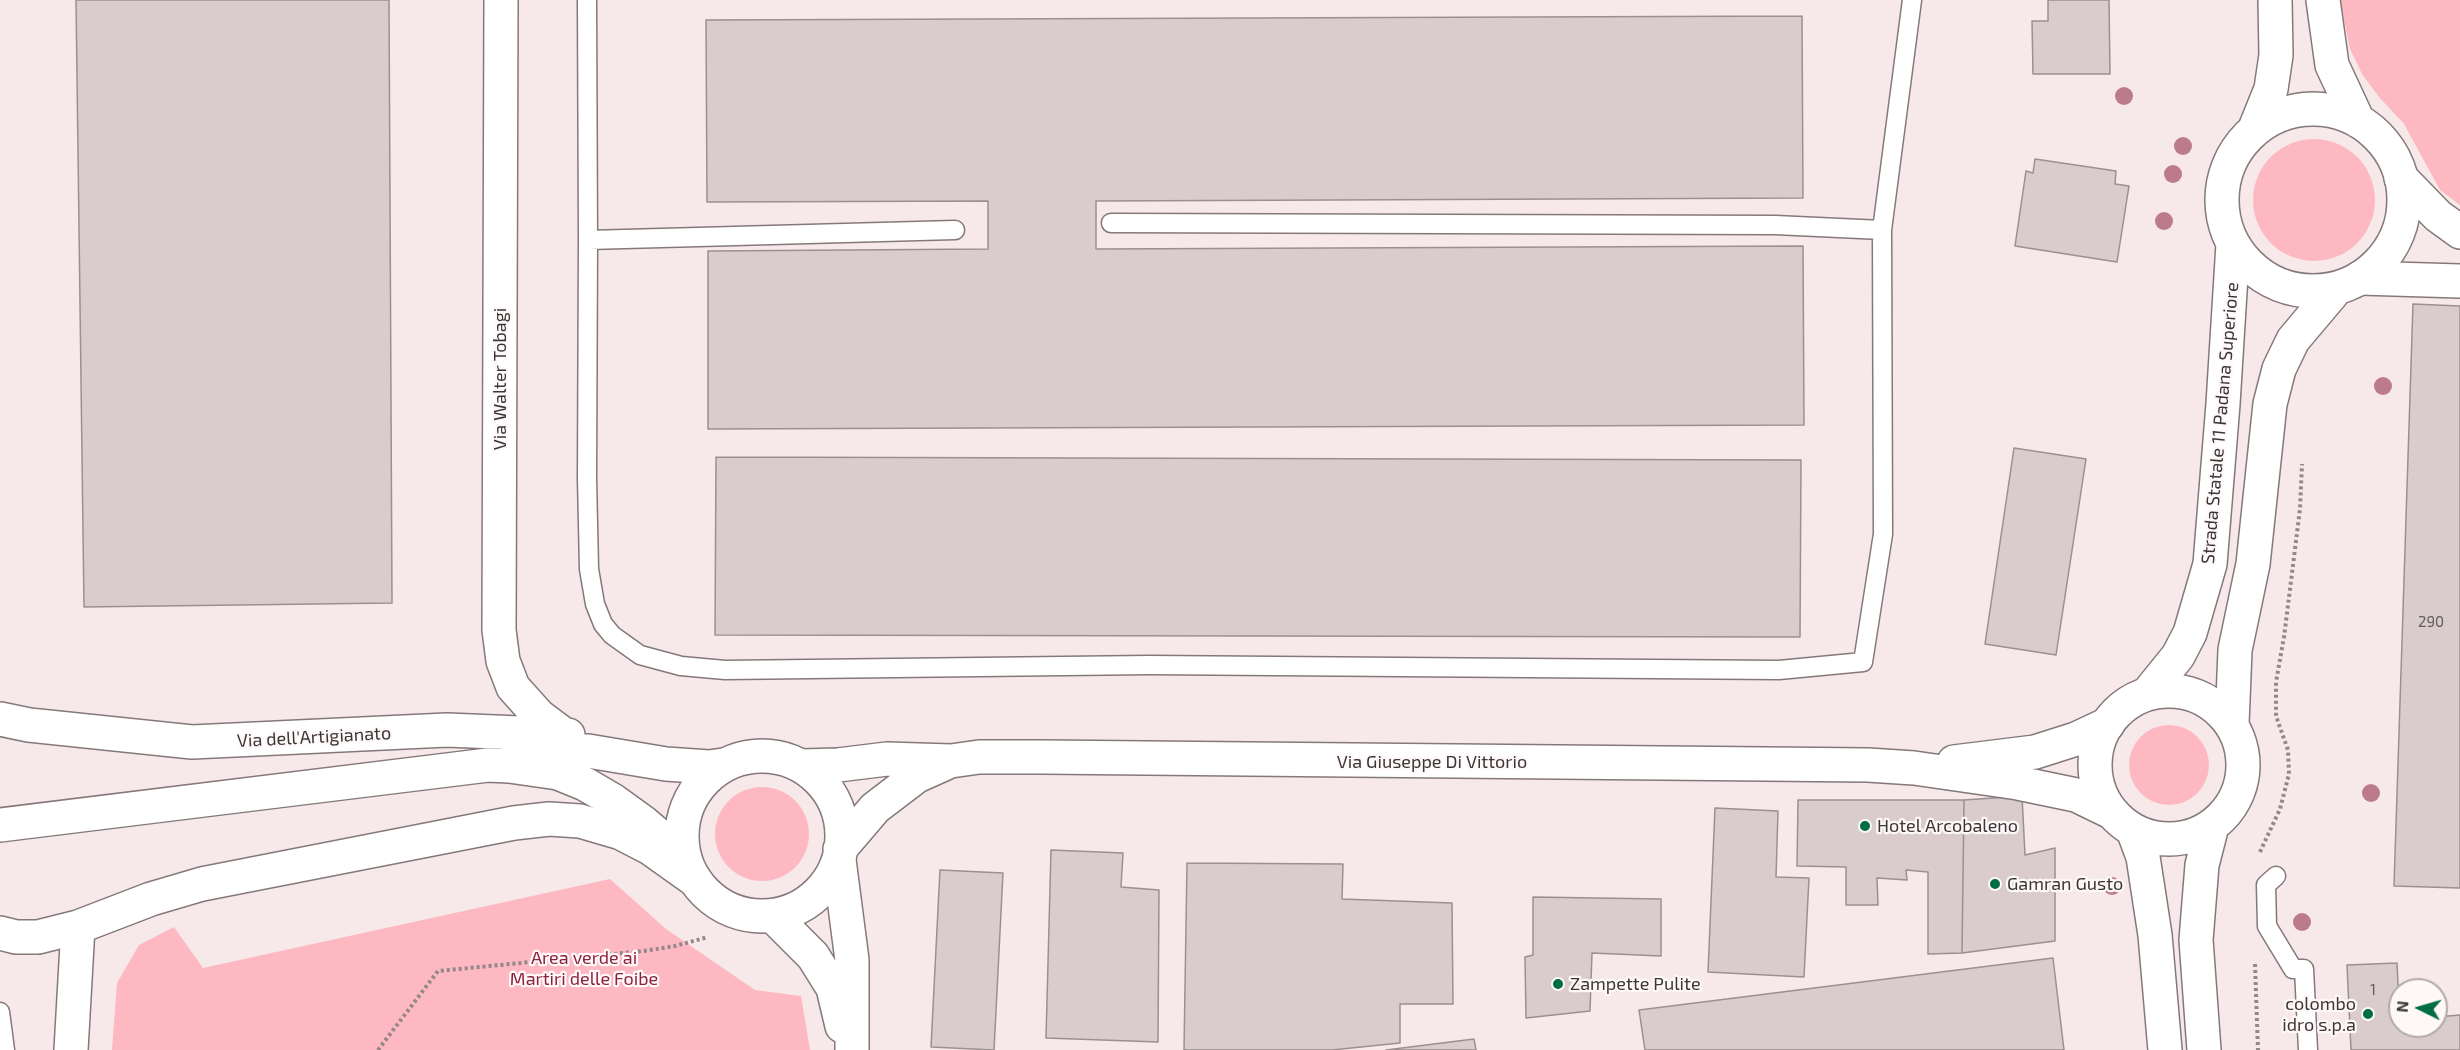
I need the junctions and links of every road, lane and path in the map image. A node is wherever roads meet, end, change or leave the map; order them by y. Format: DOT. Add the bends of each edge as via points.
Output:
graph roads {
  1 [pos="501,0"];
  2 [pos="587,0"];
  3 [pos="1912,0"];
  4 [pos="2269,0"];
  5 [pos="2323,0"];
  6 [pos="2358,121"];
  7 [pos="2254,131"];
  8 [pos="2401,178"];
  9 [pos="1111,223"];
  10 [pos="955,230"];
  11 [pos="1882,230"];
  12 [pos="2460,232"];
  13 [pos="588,240"];
  14 [pos="2233,244"];
  15 [pos="2460,281"];
  16 [pos="2348,283"];
  17 [pos="2302,458"];
  18 [pos="2148,693"];
  19 [pos="0,718"];
  20 [pos="2108,724"];
  21 [pos="2232,724"];
  22 [pos="563,734"];
  23 [pos="626,758"];
  24 [pos="951,761"];
  25 [pos="488,765"];
  26 [pos="723,765"];
  27 [pos="802,766"];
  28 [pos="1914,768"];
  29 [pos="2122,821"];
  30 [pos="0,825"];
  31 [pos="2212,826"];
  32 [pos="839,854"];
  33 [pos="2259,856"];
  34 [pos="690,869"];
  35 [pos="2276,876"];
  36 [pos="773,916"];
  37 [pos="78,927"];
  38 [pos="0,933"];
  39 [pos="708,937"];
  40 [pos="2255,961"];
  41 [pos="0,1012"];
  42 [pos="5,1050"];
  43 [pos="71,1050"];
  44 [pos="378,1050"];
  45 [pos="850,1050"];
  46 [pos="2164,1050"];
  47 [pos="2204,1050"];
  48 [pos="2258,1050"];
  49 [pos="2308,1050"];
  1 -- 22 [label="street, Via Walter Tobagi" via="499,630 503,661 513,687 539,716"];
  2 -- 13 [label="lane"];
  3 -- 11 [label="lane"];
  4 -- 7 [label="street, Strada Statale 11 Padana Superiore" via="2276,55 2271,89"];
  5 -- 6 [label="street, Strada Statale 11 Padana Superiore" via="2332,65"];
  6 -- 7 [label="street, Strada Statale 11 Padana Superiore" via="2337,113 2293,111 2272,118"];
  6 -- 8 [label="street, Strada Statale 11 Padana Superiore" via="2385,145"];
  7 -- 14 [label="street, Strada Statale 11 Padana Superiore" via="2236,152 2225,177 2222,204"];
  8 -- 12 [label="street" via="2438,216"];
  8 -- 16 [label="street, Strada Statale 11 Padana Superiore" via="2403,207 2397,234 2382,259"];
  9 -- 11 [label="lane" via="1775,225"];
  10 -- 13 [label="lane"];
  11 -- 13 [label="lane" via="1883,534 1863,662 1779,670 1149,665 725,670 681,666 640,655 603,624 590,568"];
  14 -- 16 [label="street, Strada Statale 11 Padana Superiore" via="2255,271 2269,280 2302,291"];
  14 -- 18 [label="street, Strada Statale 11 Padana Superiore" via="2210,564 2190,633 2178,656"];
  15 -- 16 [label="street"];
  16 -- 21 [label="street, Strada Statale 11 Padana Superiore" via="2293,340 2279,369 2270,404 2253,564 2235,650"];
  17 -- 33 [label="path" via="2300,509 2276,682 2276,716 2288,750 2289,774 2280,809"];
  18 -- 20 [label="street, Strada Statale 11 Padana Superiore" via="2125,705"];
  18 -- 21 [label="street, Strada Statale 11 Padana Superiore" via="2176,691 2204,698"];
  19 -- 22 [label="street, Via dell'Artigianato" via="29,726 192,742 447,730"];
  20 -- 28 [label="street, Via Giuseppe Di Vittorio" via="2035,752"];
  20 -- 29 [label="street, Strada Statale 11 Padana Superiore" via="2098,742 2095,774 2101,794"];
  21 -- 31 [label="street, Strada Statale 11 Padana Superiore" via="2242,747 2242,779 2230,808"];
  22 -- 23 [label="street, Via dell'Artigianato"];
  23 -- 25 [label="street" via="564,750 525,754"];
  23 -- 26 [label="street" via="695,767"];
  24 -- 27 [label="street, Via Giuseppe Di Vittorio" via="887,759"];
  24 -- 28 [label="street, Via Giuseppe Di Vittorio" via="1042,757"];
  24 -- 32 [label="street, Via Giuseppe Di Vittorio" via="917,776 875,808"];
  25 -- 30 [label="street"];
  25 -- 34 [label="street" via="543,770 585,784 643,822"];
  26 -- 27 [label="street" via="762,755"];
  26 -- 34 [label="street" via="702,782 688,805 682,831"];
  27 -- 32 [label="street" via="823,783 837,806 842,833"];
  28 -- 29 [label="street, Via Giuseppe Di Vittorio" via="2076,795"];
  29 -- 31 [label="street, Strada Statale 11 Padana Superiore" via="2146,836 2173,840"];
  29 -- 46 [label="street, Strada Statale 11 Padana Superiore" via="2143,857 2154,924"];
  31 -- 47 [label="street, Strada Statale 11 Padana Superiore" via="2202,865 2196,940"];
  32 -- 36 [label="street" via="828,883 818,894 797,908"];
  32 -- 45 [label="street" via="852,960"];
  34 -- 36 [label="street" via="713,900 723,906 748,915"];
  34 -- 37 [label="street" via="621,833 580,821 549,819 202,884"];
  35 -- 49 [label="lane" via="2266,885 2267,926 2293,969 2304,969"];
  36 -- 45 [label="street" via="813,956 833,988"];
  37 -- 38 [label="street" via="38,937"];
  37 -- 43 [label="street"];
  39 -- 44 [label="path" via="644,951 438,971"];
  40 -- 48 [label="path"];
  41 -- 42 [label="lane"];
}
